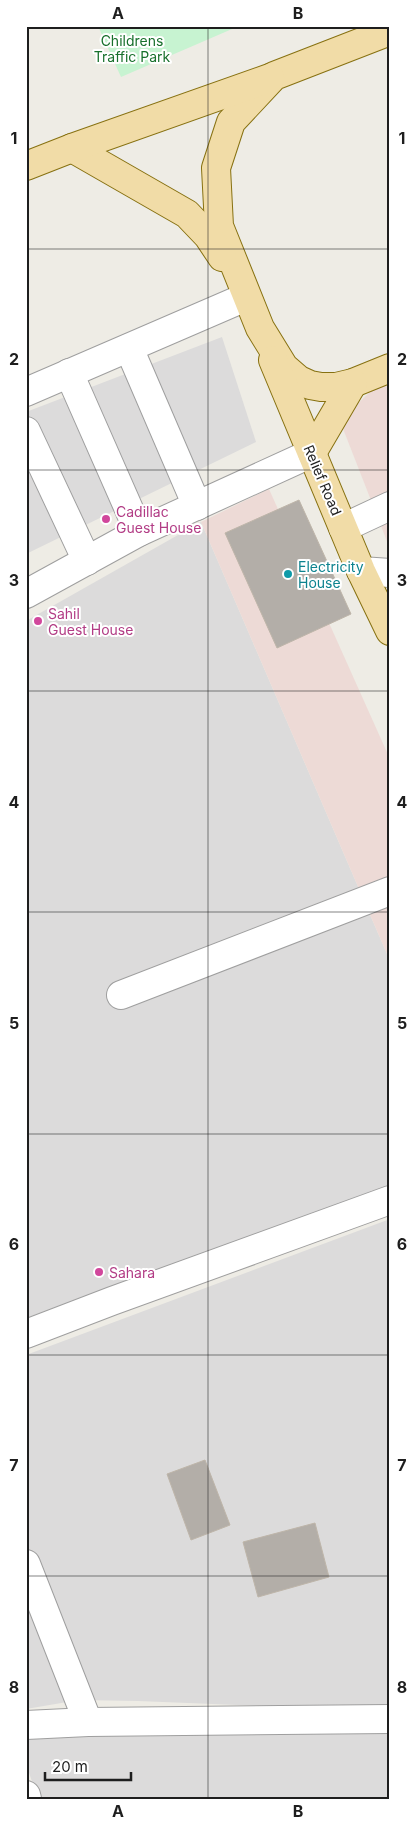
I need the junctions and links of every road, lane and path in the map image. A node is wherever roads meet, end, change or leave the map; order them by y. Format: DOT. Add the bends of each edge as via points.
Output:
graph roads {
  1 [pos="390,31"];
  2 [pos="274,76"];
  3 [pos="72,148"];
  4 [pos="26,166"];
  5 [pos="246,297"];
  6 [pos="260,328"];
  7 [pos="129,348"];
  8 [pos="390,368"];
  9 [pos="69,373"];
  10 [pos="353,383"];
  11 [pos="26,392"];
  12 [pos="26,431"];
  13 [pos="312,454"];
  14 [pos="197,506"];
  15 [pos="390,506"];
  16 [pos="343,528"];
  17 [pos="139,532"];
  18 [pos="87,561"];
  19 [pos="361,571"];
  20 [pos="390,574"];
  21 [pos="28,588"];
  22 [pos="390,631"];
  23 [pos="390,890"];
  24 [pos="121,995"];
  25 [pos="390,1200"];
  26 [pos="26,1334"];
  27 [pos="26,1564"];
  28 [pos="390,1719"];
  29 [pos="88,1722"];
  30 [pos="26,1725"];
  31 [pos="26,1795"];
  32 [pos="28,1799"];
  1 -- 2 [label="main road"];
  2 -- 3 [label="main road"];
  2 -- 5 [label="main road" via="231,122 216,168 219,226"];
  3 -- 4 [label="main road"];
  3 -- 5 [label="main road" via="187,214 208,236"];
  5 -- 6 [label="main road"];
  5 -- 7 [label="street"];
  6 -- 10 [label="main road" via="284,367 299,380 321,387"];
  6 -- 13 [label="main road, Relief Road"];
  7 -- 9 [label="street"];
  7 -- 14 [label="street"];
  8 -- 10 [label="main road"];
  9 -- 11 [label="street"];
  9 -- 17 [label="street"];
  10 -- 13 [label="main road"];
  12 -- 18 [label="street"];
  13 -- 14 [label="street"];
  13 -- 16 [label="main road, Relief Road"];
  14 -- 17 [label="street"];
  15 -- 16 [label="street"];
  16 -- 19 [label="main road, Relief Road"];
  17 -- 18 [label="street"];
  18 -- 21 [label="street"];
  19 -- 20 [label="street"];
  19 -- 22 [label="main road, Relief Road"];
  23 -- 24 [label="street"];
  25 -- 26 [label="street"];
  27 -- 29 [label="street"];
  28 -- 29 [label="street"];
  29 -- 30 [label="street"];
  31 -- 32 [label="street"];
}
